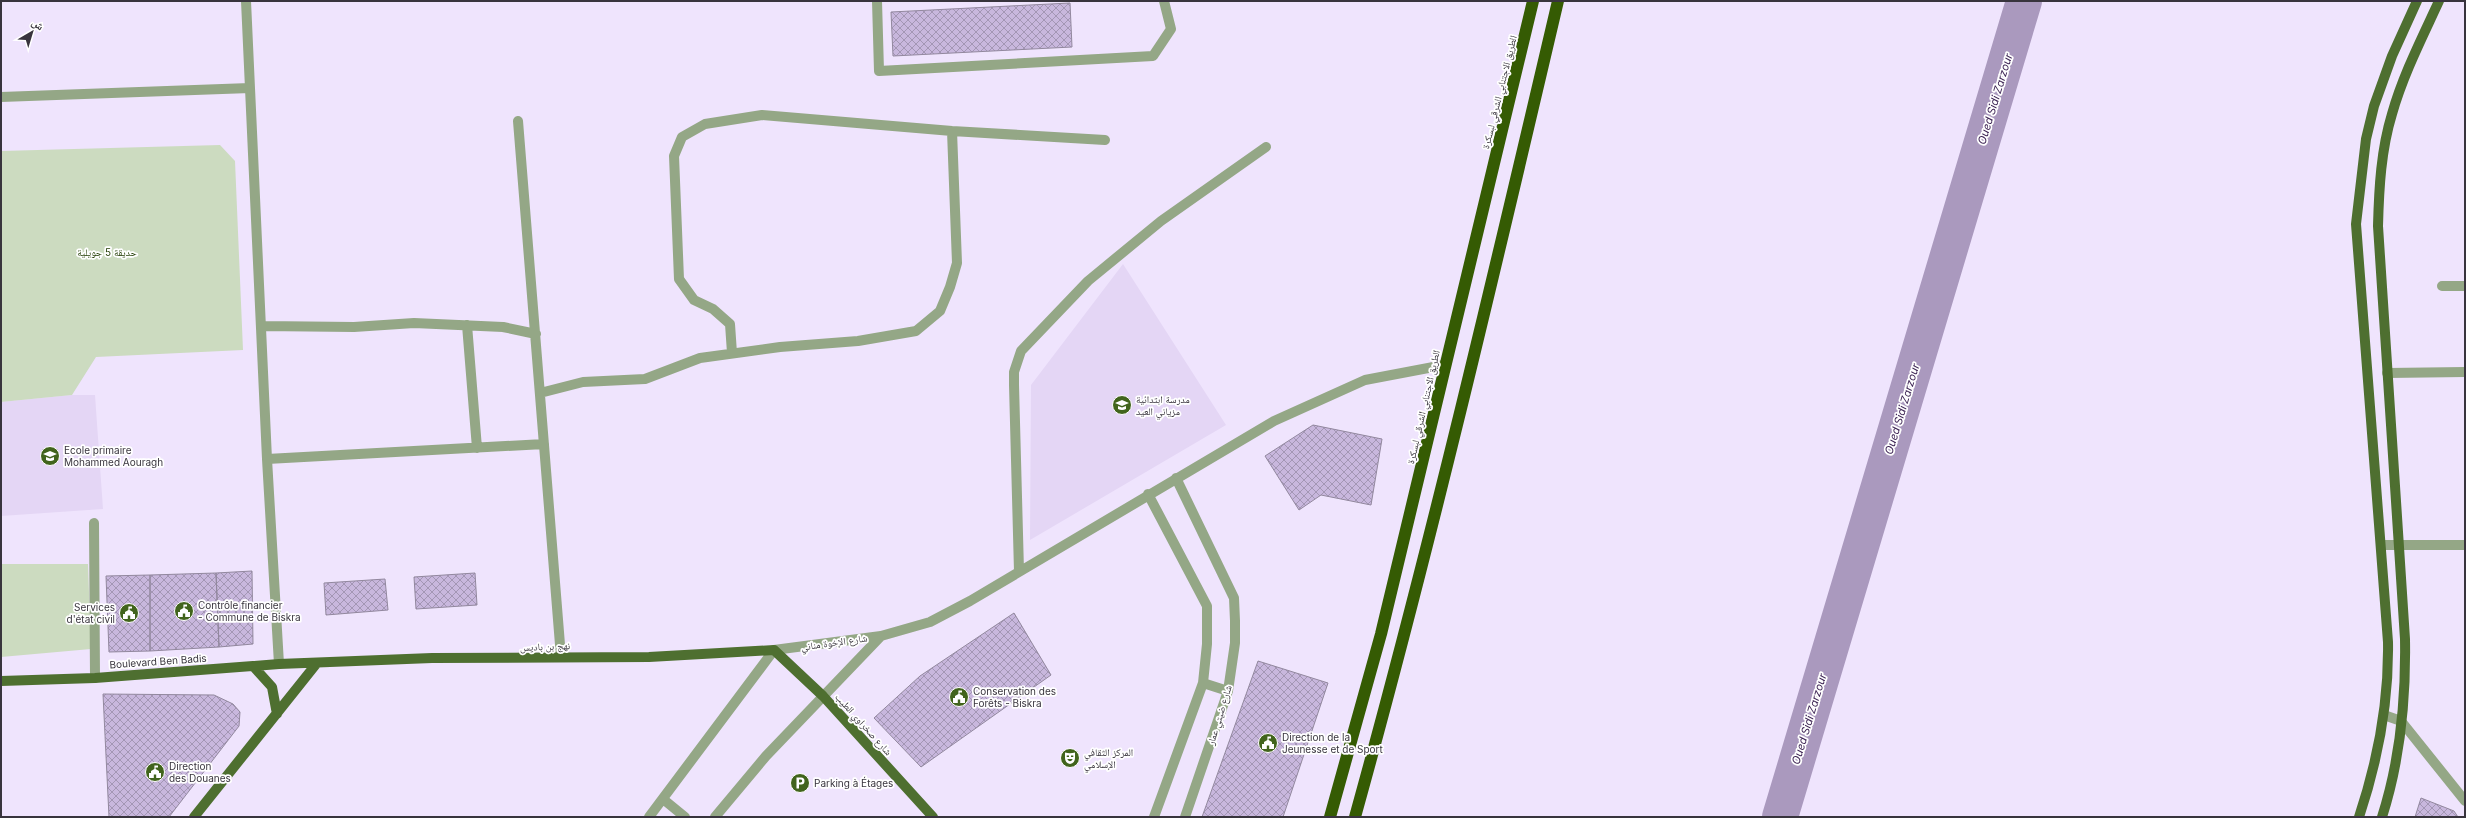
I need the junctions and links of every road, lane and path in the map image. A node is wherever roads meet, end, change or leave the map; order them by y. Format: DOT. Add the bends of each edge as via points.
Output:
graph roads {
  1 [pos="246,1"];
  2 [pos="877,1"];
  3 [pos="1164,1"];
  4 [pos="1533,1"];
  5 [pos="1558,1"];
  6 [pos="2417,1"];
  7 [pos="2439,1"];
  8 [pos="250,88"];
  9 [pos="1,97"];
  10 [pos="518,121"];
  11 [pos="952,132"];
  12 [pos="1105,140"];
  13 [pos="1266,147"];
  14 [pos="2442,286"];
  15 [pos="2465,286"];
  16 [pos="467,325"];
  17 [pos="262,326"];
  18 [pos="536,334"];
  19 [pos="732,354"];
  20 [pos="1444,365"];
  21 [pos="2465,372"];
  22 [pos="2387,373"];
  23 [pos="540,393"];
  24 [pos="544,444"];
  25 [pos="477,448"];
  26 [pos="267,459"];
  27 [pos="1176,478"];
  28 [pos="1148,494"];
  29 [pos="94,523"];
  30 [pos="2381,545"];
  31 [pos="2399,545"];
  32 [pos="2465,545"];
  33 [pos="1019,571"];
  34 [pos="880,636"];
  35 [pos="774,650"];
  36 [pos="561,657"];
  37 [pos="317,663"];
  38 [pos="279,664"];
  39 [pos="254,666"];
  40 [pos="95,678"];
  41 [pos="1,681"];
  42 [pos="1203,683"];
  43 [pos="1228,691"];
  44 [pos="823,696"];
  45 [pos="277,714"];
  46 [pos="2384,715"];
  47 [pos="2401,721"];
  48 [pos="663,799"];
  49 [pos="2465,801"];
  50 [pos="194,817"];
  51 [pos="649,817"];
  52 [pos="685,817"];
  53 [pos="715,817"];
  54 [pos="933,817"];
  55 [pos="1154,817"];
  56 [pos="1185,817"];
  57 [pos="1330,817"];
  58 [pos="1355,817"];
  59 [pos="2359,817"];
  60 [pos="2382,817"];
  1 -- 8 [label="street"];
  2 -- 3 [label="street" via="880,71 1153,56 1171,29"];
  4 -- 20 [label="highway, الطريق الاجتنابي الشرقي لبسكرة"];
  5 -- 58 [label="highway" via="1438,498 1380,730"];
  6 -- 30 [label="main road" via="2392,56 2374,106 2366,139 2356,224"];
  7 -- 22 [label="main road" via="2409,66 2392,113 2380,179 2378,226"];
  8 -- 9 [label="street"];
  8 -- 17 [label="street"];
  10 -- 18 [label="street"];
  11 -- 12 [label="street"];
  11 -- 19 [label="street" via="957,263 940,311 916,331 858,341 780,346"];
  11 -- 19 [label="street" via="762,114 705,124 682,137 674,156 679,279 694,300 713,309 730,324"];
  13 -- 33 [label="street" via="1161,221 1088,281 1021,351 1014,372"];
  14 -- 15 [label="street"];
  16 -- 17 [label="street" via="414,323 354,327"];
  16 -- 18 [label="street" via="502,327"];
  16 -- 25 [label="street"];
  17 -- 26 [label="street"];
  18 -- 23 [label="street"];
  19 -- 23 [label="street" via="700,358 645,379 583,382"];
  20 -- 27 [label="street" via="1365,380 1274,421"];
  20 -- 57 [label="highway, الطريق الاجتنابي الشرقي لبسكرة" via="1431,431 1380,634"];
  21 -- 22 [label="street"];
  22 -- 31 [label="main road"];
  23 -- 24 [label="street"];
  24 -- 25 [label="street"];
  24 -- 36 [label="street"];
  25 -- 26 [label="street"];
  26 -- 38 [label="street"];
  27 -- 28 [label="street"];
  27 -- 43 [label="street, شارع ضيتي عمار" via="1234,598 1236,643"];
  28 -- 33 [label="street"];
  28 -- 42 [label="street" via="1206,606 1207,644"];
  29 -- 40 [label="street"];
  30 -- 31 [label="street"];
  30 -- 46 [label="main road" via="2389,674"];
  31 -- 32 [label="street"];
  31 -- 47 [label="main road" via="2406,679"];
  33 -- 34 [label="street" via="930,622"];
  34 -- 35 [label="street, شارع الإخوة مناني"];
  34 -- 44 [label="street, شارع الإخوة مناني"];
  35 -- 36 [label="main road, نهج بن باديس" via="650,657"];
  35 -- 44 [label="main road, شارع صخراوي الطيب"];
  35 -- 48 [label="street"];
  36 -- 37 [label="main road, نهج بن باديس" via="432,658"];
  37 -- 38 [label="main road, Boulevard Ben Badis"];
  37 -- 45 [label="main road"];
  38 -- 39 [label="main road, Boulevard Ben Badis"];
  39 -- 40 [label="main road, Boulevard Ben Badis"];
  39 -- 45 [label="main road" via="272,687"];
  40 -- 41 [label="main road, Boulevard Ben Badis"];
  42 -- 43 [label="street"];
  42 -- 55 [label="street"];
  43 -- 56 [label="street, شارع ضيتي عمار"];
  44 -- 53 [label="street, شارع الإخوة مناني" via="766,756"];
  44 -- 54 [label="main road, شارع صخراوي الطيب"];
  45 -- 50 [label="main road"];
  46 -- 47 [label="street"];
  46 -- 59 [label="main road" via="2376,760"];
  47 -- 49 [label="street"];
  47 -- 60 [label="main road" via="2396,761"];
  48 -- 51 [label="street"];
  48 -- 52 [label="street"];
}
